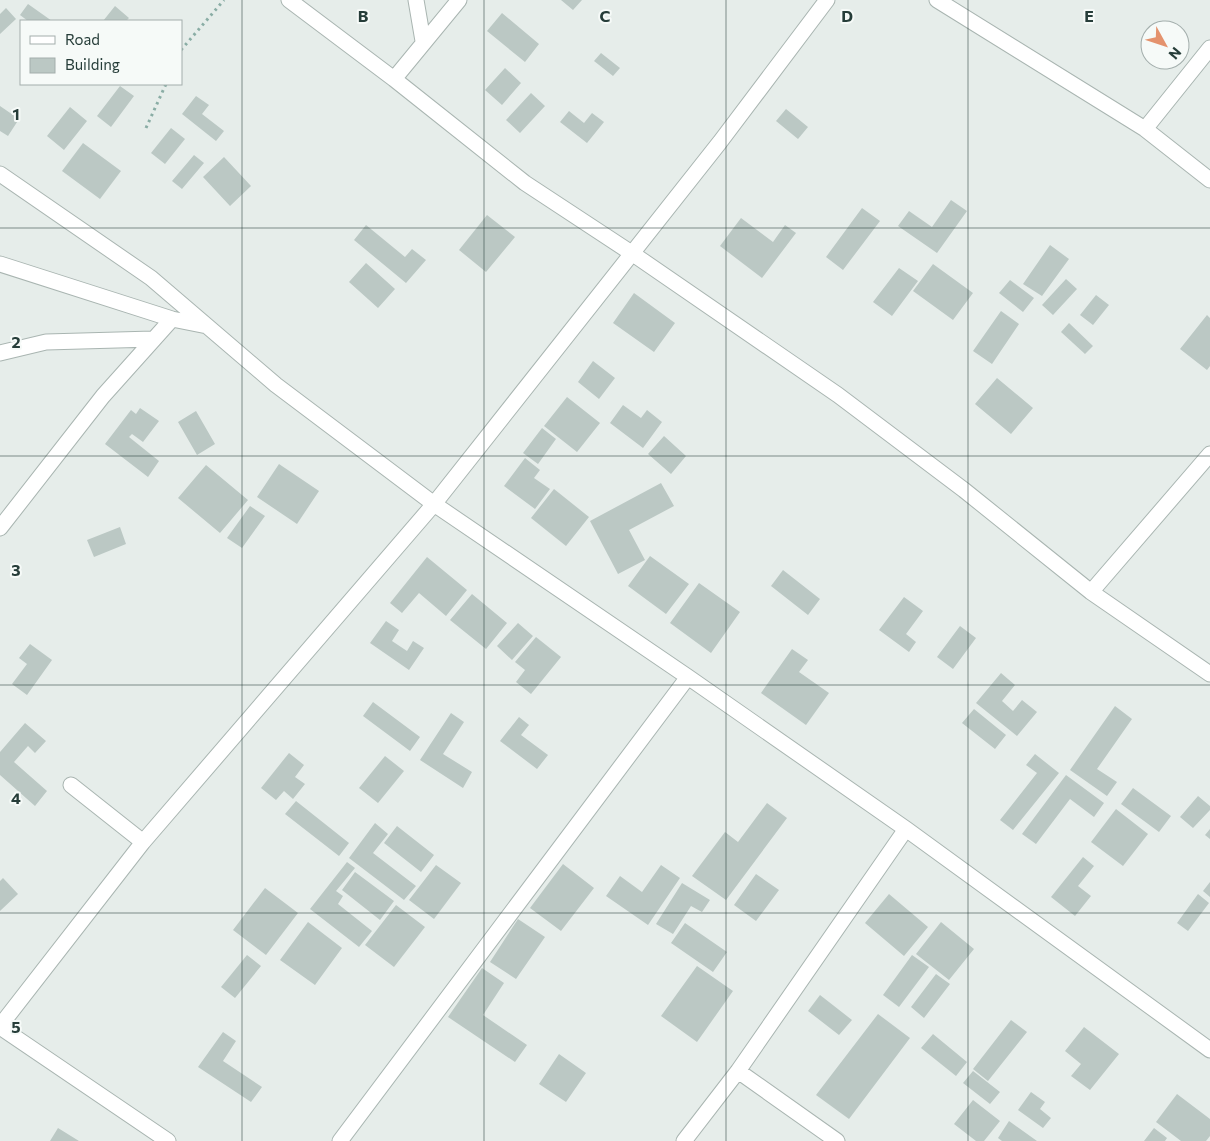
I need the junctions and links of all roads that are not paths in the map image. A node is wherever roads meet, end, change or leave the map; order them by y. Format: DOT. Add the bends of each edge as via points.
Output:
graph roads {
  1 [pos="289,0"];
  2 [pos="416,0"];
  3 [pos="459,0"];
  4 [pos="827,0"];
  5 [pos="937,0"];
  6 [pos="423,41"];
  7 [pos="1210,48"];
  8 [pos="394,78"];
  9 [pos="1145,129"];
  10 [pos="0,174"];
  11 [pos="1210,180"];
  12 [pos="633,254"];
  13 [pos="0,264"];
  14 [pos="172,319"];
  15 [pos="208,327"];
  16 [pos="153,339"];
  17 [pos="0,353"];
  18 [pos="1210,454"];
  19 [pos="434,504"];
  20 [pos="0,528"];
  21 [pos="1091,592"];
  22 [pos="1210,674"];
  23 [pos="688,677"];
  24 [pos="71,785"];
  25 [pos="906,829"];
  26 [pos="143,842"];
  27 [pos="0,1026"];
  28 [pos="1210,1050"];
  29 [pos="738,1071"];
  30 [pos="168,1141"];
  31 [pos="340,1141"];
  32 [pos="684,1141"];
  33 [pos="838,1141"];
  1 -- 8 [label="street"];
  2 -- 6 [label="street"];
  3 -- 6 [label="street"];
  4 -- 12 [label="street"];
  5 -- 9 [label="street"];
  6 -- 8 [label="street"];
  7 -- 9 [label="street"];
  8 -- 12 [label="street" via="525,183"];
  9 -- 11 [label="street"];
  10 -- 15 [label="street" via="151,278"];
  12 -- 19 [label="street"];
  12 -- 21 [label="street" via="838,395"];
  13 -- 14 [label="street"];
  14 -- 15 [label="street"];
  14 -- 16 [label="street"];
  15 -- 19 [label="street" via="276,385"];
  16 -- 17 [label="street" via="46,342"];
  16 -- 20 [label="street" via="103,396"];
  18 -- 21 [label="street"];
  19 -- 23 [label="street"];
  19 -- 26 [label="street"];
  21 -- 22 [label="street"];
  23 -- 25 [label="street"];
  23 -- 31 [label="street"];
  24 -- 26 [label="street"];
  25 -- 28 [label="street"];
  25 -- 29 [label="street"];
  26 -- 27 [label="street"];
  27 -- 30 [label="street"];
  29 -- 32 [label="street"];
  29 -- 33 [label="street"];
}
